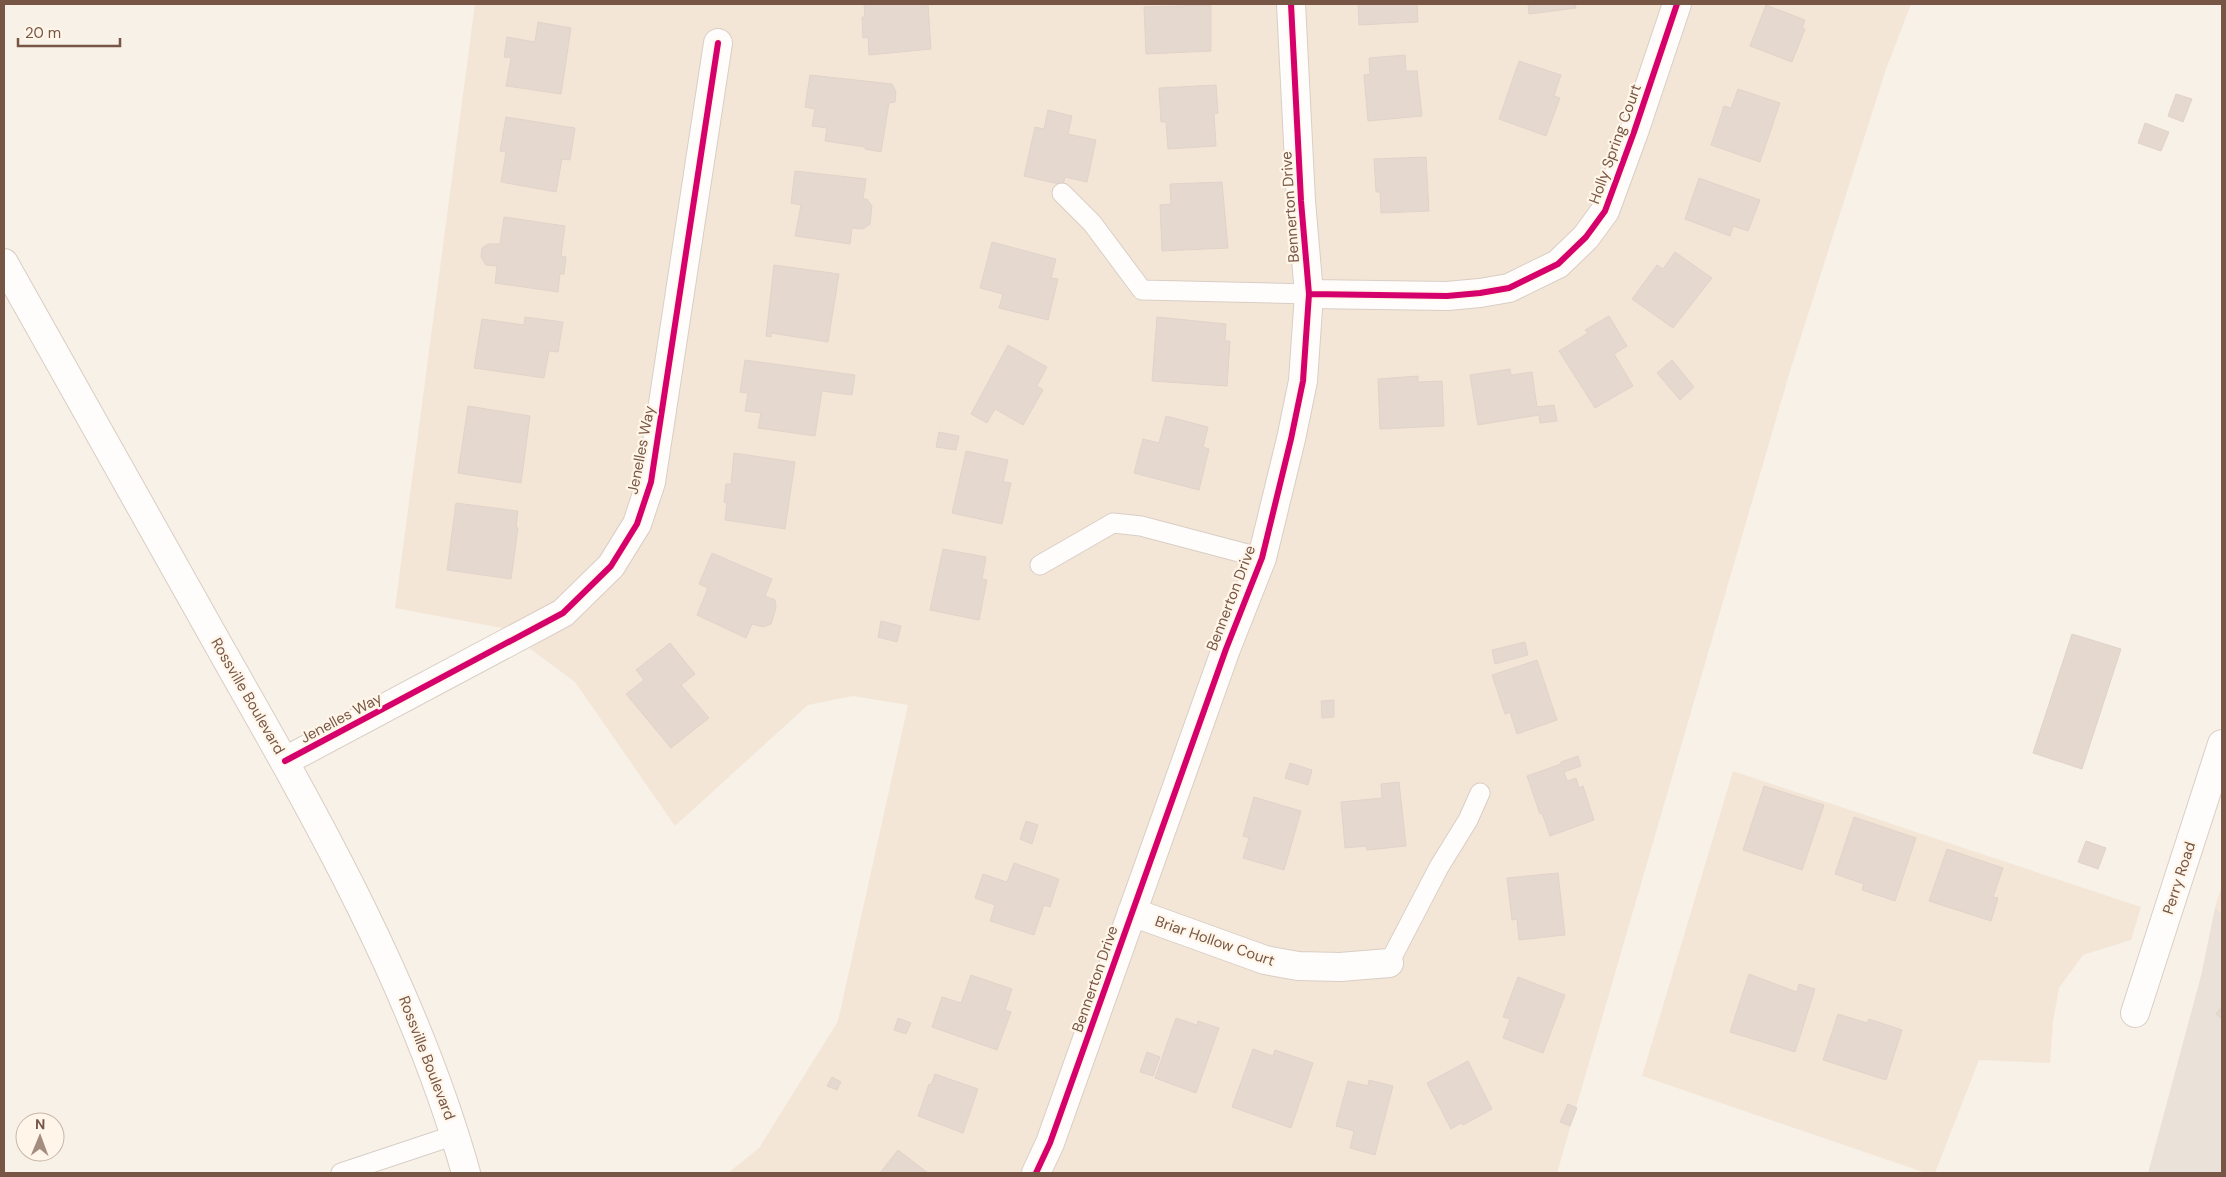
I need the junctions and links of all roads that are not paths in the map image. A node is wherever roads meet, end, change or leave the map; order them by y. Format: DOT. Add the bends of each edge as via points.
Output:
graph roads {
  1 [pos="1291,4"];
  2 [pos="1677,4"];
  3 [pos="718,43"];
  4 [pos="1062,193"];
  5 [pos="4,263"];
  6 [pos="1309,294"];
  7 [pos="1262,558"];
  8 [pos="1040,565"];
  9 [pos="2222,744"];
  10 [pos="285,761"];
  11 [pos="1480,793"];
  12 [pos="1132,912"];
  13 [pos="1389,963"];
  14 [pos="2135,1013"];
  15 [pos="455,1135"];
  16 [pos="341,1173"];
  17 [pos="466,1173"];
  18 [pos="1036,1173"];
  1 -- 6 [label="street, Bennerton Drive"];
  2 -- 6 [label="street, Holly Spring Court" via="1605,211 1586,237 1558,264 1509,288 1480,293 1447,296"];
  3 -- 10 [label="street, Jenelles Way" via="651,482 637,524 611,566 563,614"];
  4 -- 6 [label="lane" via="1092,223 1142,290"];
  5 -- 10 [label="street, Rossville Boulevard"];
  6 -- 7 [label="street, Bennerton Drive" via="1303,381"];
  7 -- 8 [label="lane" via="1141,526 1113,523"];
  7 -- 12 [label="street, Bennerton Drive" via="1226,648"];
  9 -- 14 [label="street, Perry Road"];
  10 -- 15 [label="street, Rossville Boulevard" via="394,974 439,1085"];
  11 -- 13 [label="lane"];
  12 -- 13 [label="street, Briar Hollow Court" via="1265,960 1298,966"];
  12 -- 18 [label="street, Bennerton Drive" via="1050,1143"];
  15 -- 16 [label="lane"];
  15 -- 17 [label="street, Rossville Boulevard"];
}
